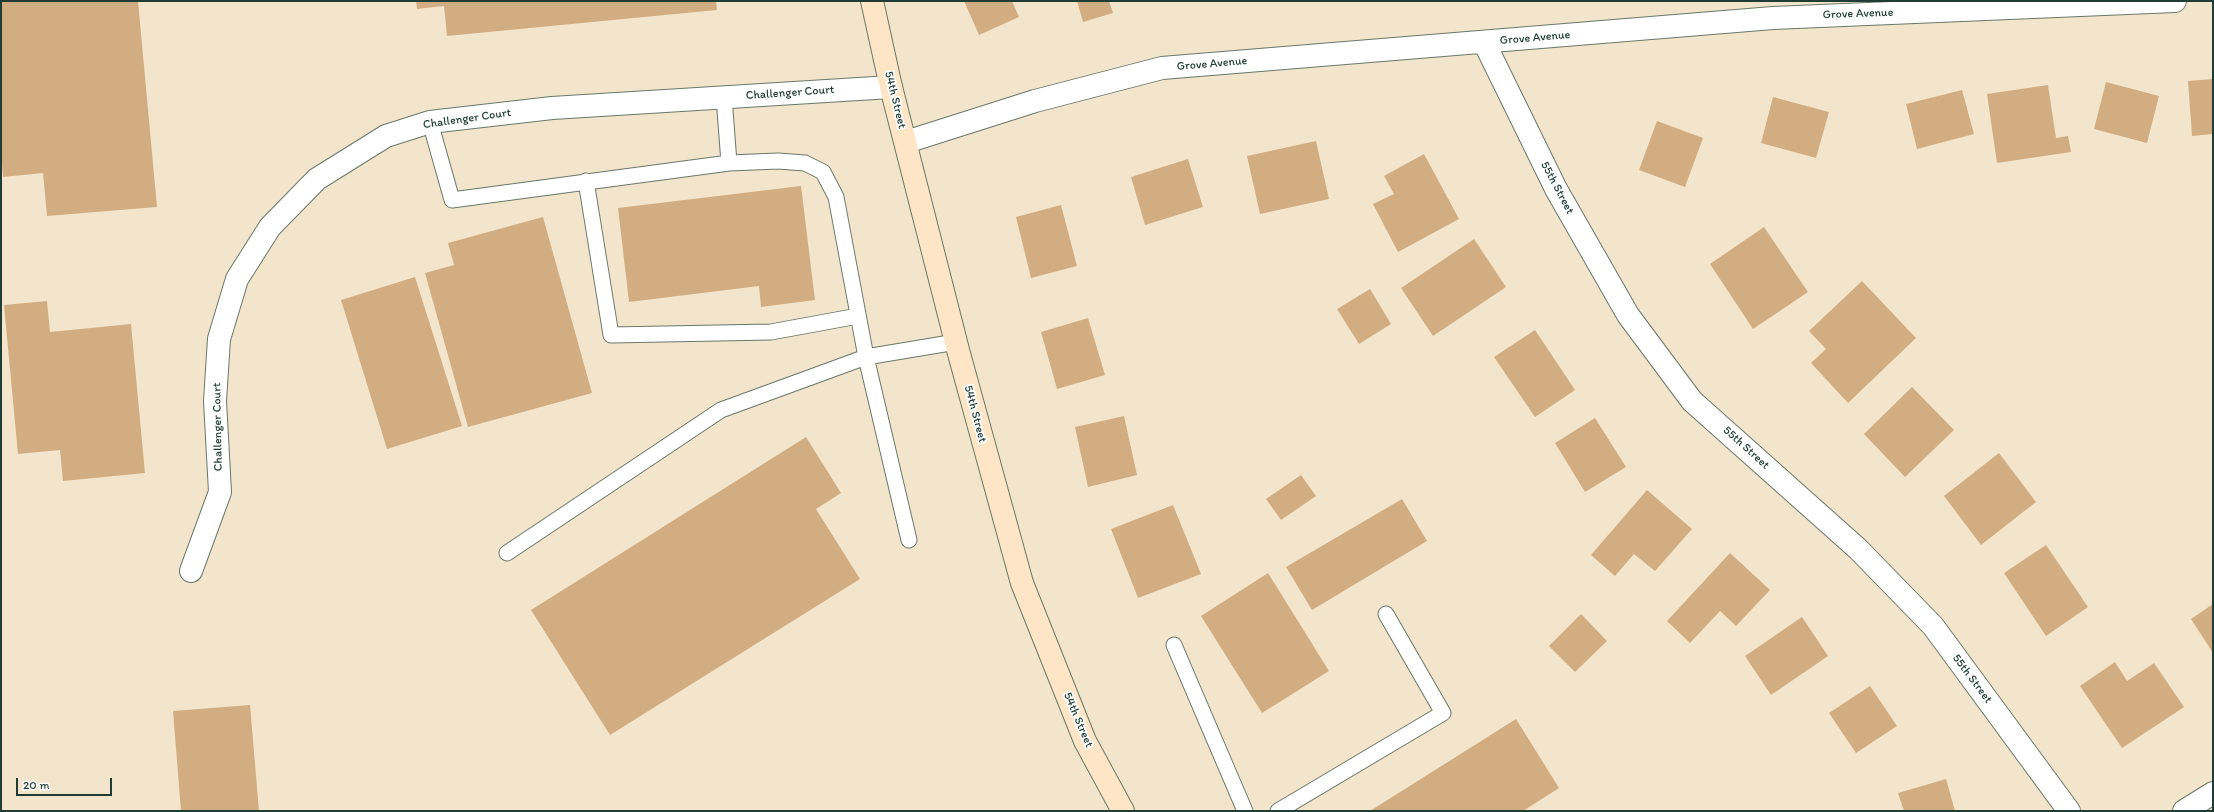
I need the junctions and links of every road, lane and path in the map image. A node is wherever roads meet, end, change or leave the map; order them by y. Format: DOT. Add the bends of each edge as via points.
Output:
graph roads {
  1 [pos="872,1"];
  2 [pos="2175,1"];
  3 [pos="1484,42"];
  4 [pos="891,87"];
  5 [pos="724,97"];
  6 [pos="430,122"];
  7 [pos="906,142"];
  8 [pos="729,163"];
  9 [pos="586,181"];
  10 [pos="858,316"];
  11 [pos="956,342"];
  12 [pos="866,357"];
  13 [pos="909,540"];
  14 [pos="507,553"];
  15 [pos="191,571"];
  16 [pos="1386,614"];
  17 [pos="1174,645"];
  18 [pos="2213,793"];
  19 [pos="1123,811"];
  20 [pos="1245,811"];
  21 [pos="1278,811"];
  22 [pos="2069,811"];
  23 [pos="2184,811"];
  1 -- 4 [label="main road, 54th Street"];
  2 -- 3 [label="street, Grove Avenue" via="1773,18"];
  3 -- 7 [label="street, Grove Avenue" via="1162,68 1035,101"];
  3 -- 22 [label="street, 55th Street" via="1556,189 1628,315 1692,401 1858,549 1933,626"];
  4 -- 5 [label="street, Challenger Court"];
  4 -- 7 [label="main road, 54th Street"];
  5 -- 6 [label="street, Challenger Court" via="552,108"];
  5 -- 8 [label="lane"];
  6 -- 9 [label="lane" via="452,200"];
  6 -- 15 [label="street, Challenger Court" via="386,136 317,179 270,227 237,279 219,339 215,401 220,492"];
  7 -- 11 [label="main road, 54th Street"];
  8 -- 9 [label="lane"];
  8 -- 10 [label="lane" via="805,162 823,172 836,197"];
  9 -- 10 [label="lane" via="611,335 771,332"];
  10 -- 12 [label="lane"];
  11 -- 12 [label="lane"];
  11 -- 19 [label="main road, 54th Street" via="1022,583 1085,741"];
  12 -- 13 [label="lane"];
  12 -- 14 [label="lane" via="721,410"];
  16 -- 21 [label="lane" via="1443,713"];
  17 -- 20 [label="lane"];
  18 -- 23 [label="street"];
}
